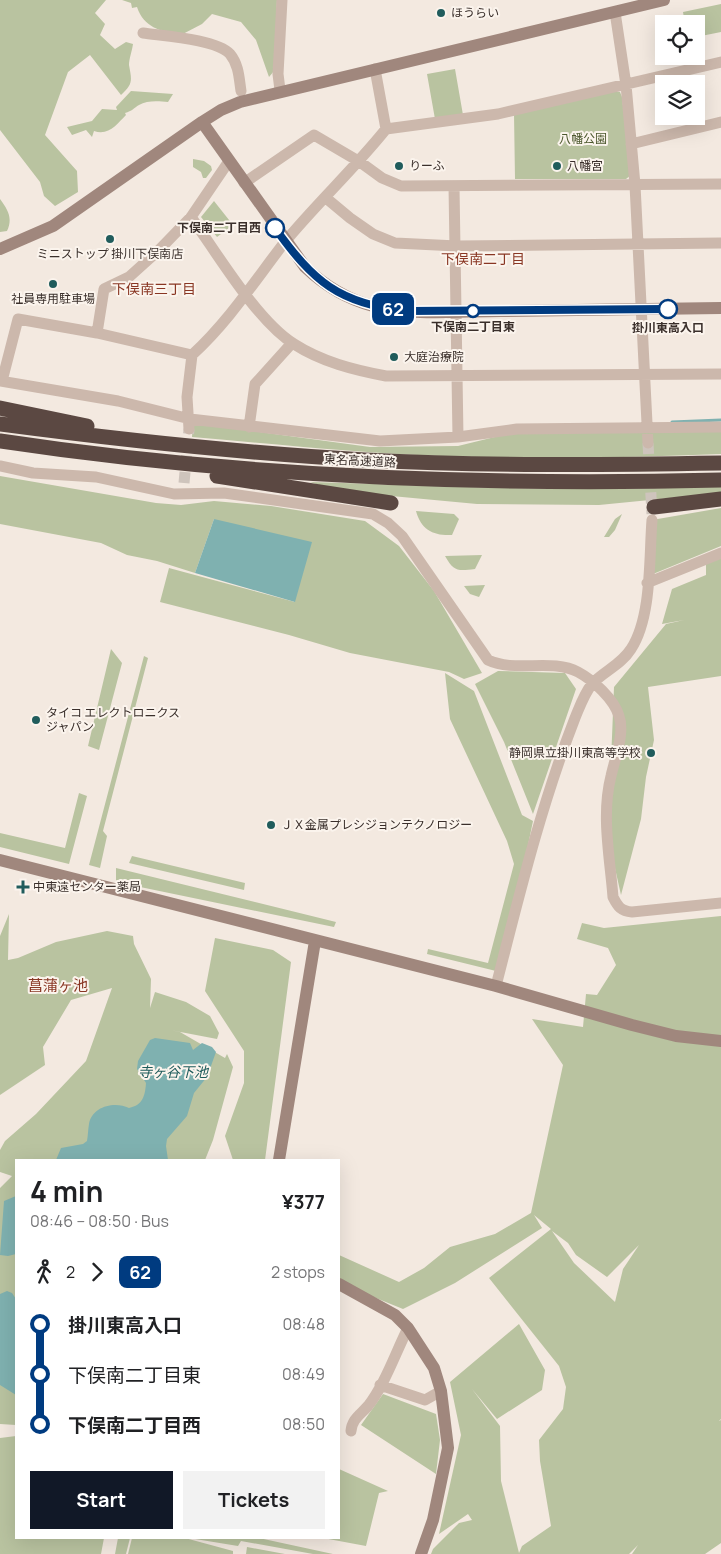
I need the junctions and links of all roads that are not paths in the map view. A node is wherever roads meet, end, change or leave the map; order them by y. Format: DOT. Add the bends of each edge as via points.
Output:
graph roads {
  1 [pos="282,0"];
  2 [pos="664,0"];
  3 [pos="615,12"];
  4 [pos="143,33"];
  5 [pos="721,62"];
  6 [pos="375,69"];
  7 [pos="626,85"];
  8 [pos="280,90"];
  9 [pos="241,91"];
  10 [pos="202,122"];
  11 [pos="721,122"];
  12 [pos="386,129"];
  13 [pos="631,144"];
  14 [pos="229,161"];
  15 [pos="360,162"];
  16 [pos="244,183"];
  17 [pos="721,184"];
  18 [pos="635,185"];
  19 [pos="454,186"];
  20 [pos="326,198"];
  21 [pos="190,217"];
  22 [pos="286,242"];
  23 [pos="721,243"];
  24 [pos="638,244"];
  25 [pos="457,246"];
  26 [pos="0,249"];
  27 [pos="246,294"];
  28 [pos="721,308"];
  29 [pos="641,309"];
  30 [pos="457,311"];
  31 [pos="97,332"];
  32 [pos="292,343"];
  33 [pos="192,355"];
  34 [pos="721,374"];
  35 [pos="643,375"];
  36 [pos="458,377"];
  37 [pos="1,381"];
  38 [pos="0,408"];
  39 [pos="0,424"];
  40 [pos="189,424"];
  41 [pos="249,427"];
  42 [pos="721,427"];
  43 [pos="647,428"];
  44 [pos="458,438"];
  45 [pos="0,440"];
  46 [pos="648,443"];
  47 [pos="179,445"];
  48 [pos="68,451"];
  49 [pos="721,463"];
  50 [pos="0,466"];
  51 [pos="721,480"];
  52 [pos="721,499"];
  53 [pos="391,503"];
  54 [pos="653,513"];
  55 [pos="721,553"];
  56 [pos="647,583"];
  57 [pos="593,683"];
  58 [pos="0,860"];
  59 [pos="721,903"];
  60 [pos="315,941"];
  61 [pos="496,986"];
  62 [pos="721,1041"];
  63 [pos="279,1159"];
  64 [pos="340,1285"];
  65 [pos="408,1328"];
  66 [pos="380,1385"];
  67 [pos="441,1391"];
  68 [pos="351,1431"];
  69 [pos="421,1554"];
  1 -- 8 [label="street"];
  2 -- 3 [label="street"];
  3 -- 6 [label="street"];
  3 -- 7 [label="street"];
  4 -- 9 [label="street" via="195,41 225,50 238,68"];
  5 -- 7 [label="street"];
  6 -- 8 [label="street"];
  6 -- 12 [label="street"];
  7 -- 12 [label="street" via="498,114"];
  7 -- 13 [label="street"];
  8 -- 10 [label="street" via="240,102"];
  10 -- 14 [label="street"];
  10 -- 26 [label="street" via="53,226"];
  11 -- 13 [label="street"];
  12 -- 15 [label="street"];
  13 -- 18 [label="street"];
  14 -- 16 [label="street"];
  14 -- 21 [label="street"];
  15 -- 16 [label="street" via="314,135"];
  15 -- 19 [label="street" via="401,186"];
  15 -- 20 [label="street"];
  16 -- 22 [label="street"];
  17 -- 18 [label="street"];
  18 -- 19 [label="street"];
  18 -- 24 [label="street"];
  19 -- 25 [label="street"];
  20 -- 22 [label="street"];
  20 -- 25 [label="street" via="373,234 395,243"];
  21 -- 27 [label="street"];
  21 -- 31 [label="street" via="129,277 104,288"];
  22 -- 27 [label="street"];
  22 -- 30 [label="street" via="320,282 371,306"];
  23 -- 24 [label="street"];
  24 -- 25 [label="street"];
  24 -- 29 [label="street"];
  25 -- 30 [label="street"];
  27 -- 32 [label="street" via="261,315"];
  27 -- 33 [label="street" via="215,334"];
  28 -- 29 [label="street"];
  29 -- 30 [label="street"];
  29 -- 35 [label="street"];
  30 -- 36 [label="street"];
  31 -- 33 [label="street"];
  31 -- 37 [label="street" via="18,319"];
  32 -- 36 [label="street" via="350,369 386,376"];
  32 -- 41 [label="street" via="255,384"];
  33 -- 40 [label="street" via="187,397"];
  34 -- 35 [label="street"];
  35 -- 36 [label="street"];
  35 -- 43 [label="street"];
  36 -- 44 [label="street"];
  37 -- 40 [label="street" via="118,401"];
  38 -- 47 [label="highway"];
  39 -- 47 [label="highway, 東名高速道路"];
  40 -- 41 [label="street"];
  41 -- 44 [label="street" via="380,441"];
  42 -- 43 [label="street"];
  43 -- 44 [label="street" via="517,429"];
  43 -- 46 [label="street"];
  45 -- 48 [label="highway, 東名高速道路"];
  47 -- 49 [label="highway, 東名高速道路" via="449,463"];
  48 -- 51 [label="highway, 東名高速道路" via="227,468 414,479"];
  48 -- 53 [label="highway"];
  50 -- 57 [label="street" via="33,473 224,492 373,514 388,522 402,536 488,660 498,665 567,668"];
  52 -- 54 [label="highway"];
  54 -- 56 [label="street"];
  55 -- 56 [label="street"];
  56 -- 57 [label="street" via="645,617 630,651 618,665"];
  57 -- 59 [label="street" via="613,703 620,717 621,730 610,780 606,823 613,898 617,906 632,912"];
  57 -- 61 [label="street" via="575,718 538,823"];
  58 -- 60 [label="street"];
  60 -- 61 [label="street"];
  60 -- 63 [label="street"];
  61 -- 62 [label="street" via="658,1032"];
  64 -- 65 [label="street" via="395,1315"];
  65 -- 66 [label="street"];
  65 -- 67 [label="street" via="434,1368"];
  66 -- 67 [label="street" via="425,1400"];
  66 -- 68 [label="street" via="352,1423"];
  67 -- 69 [label="street" via="448,1448 433,1520"];
}
